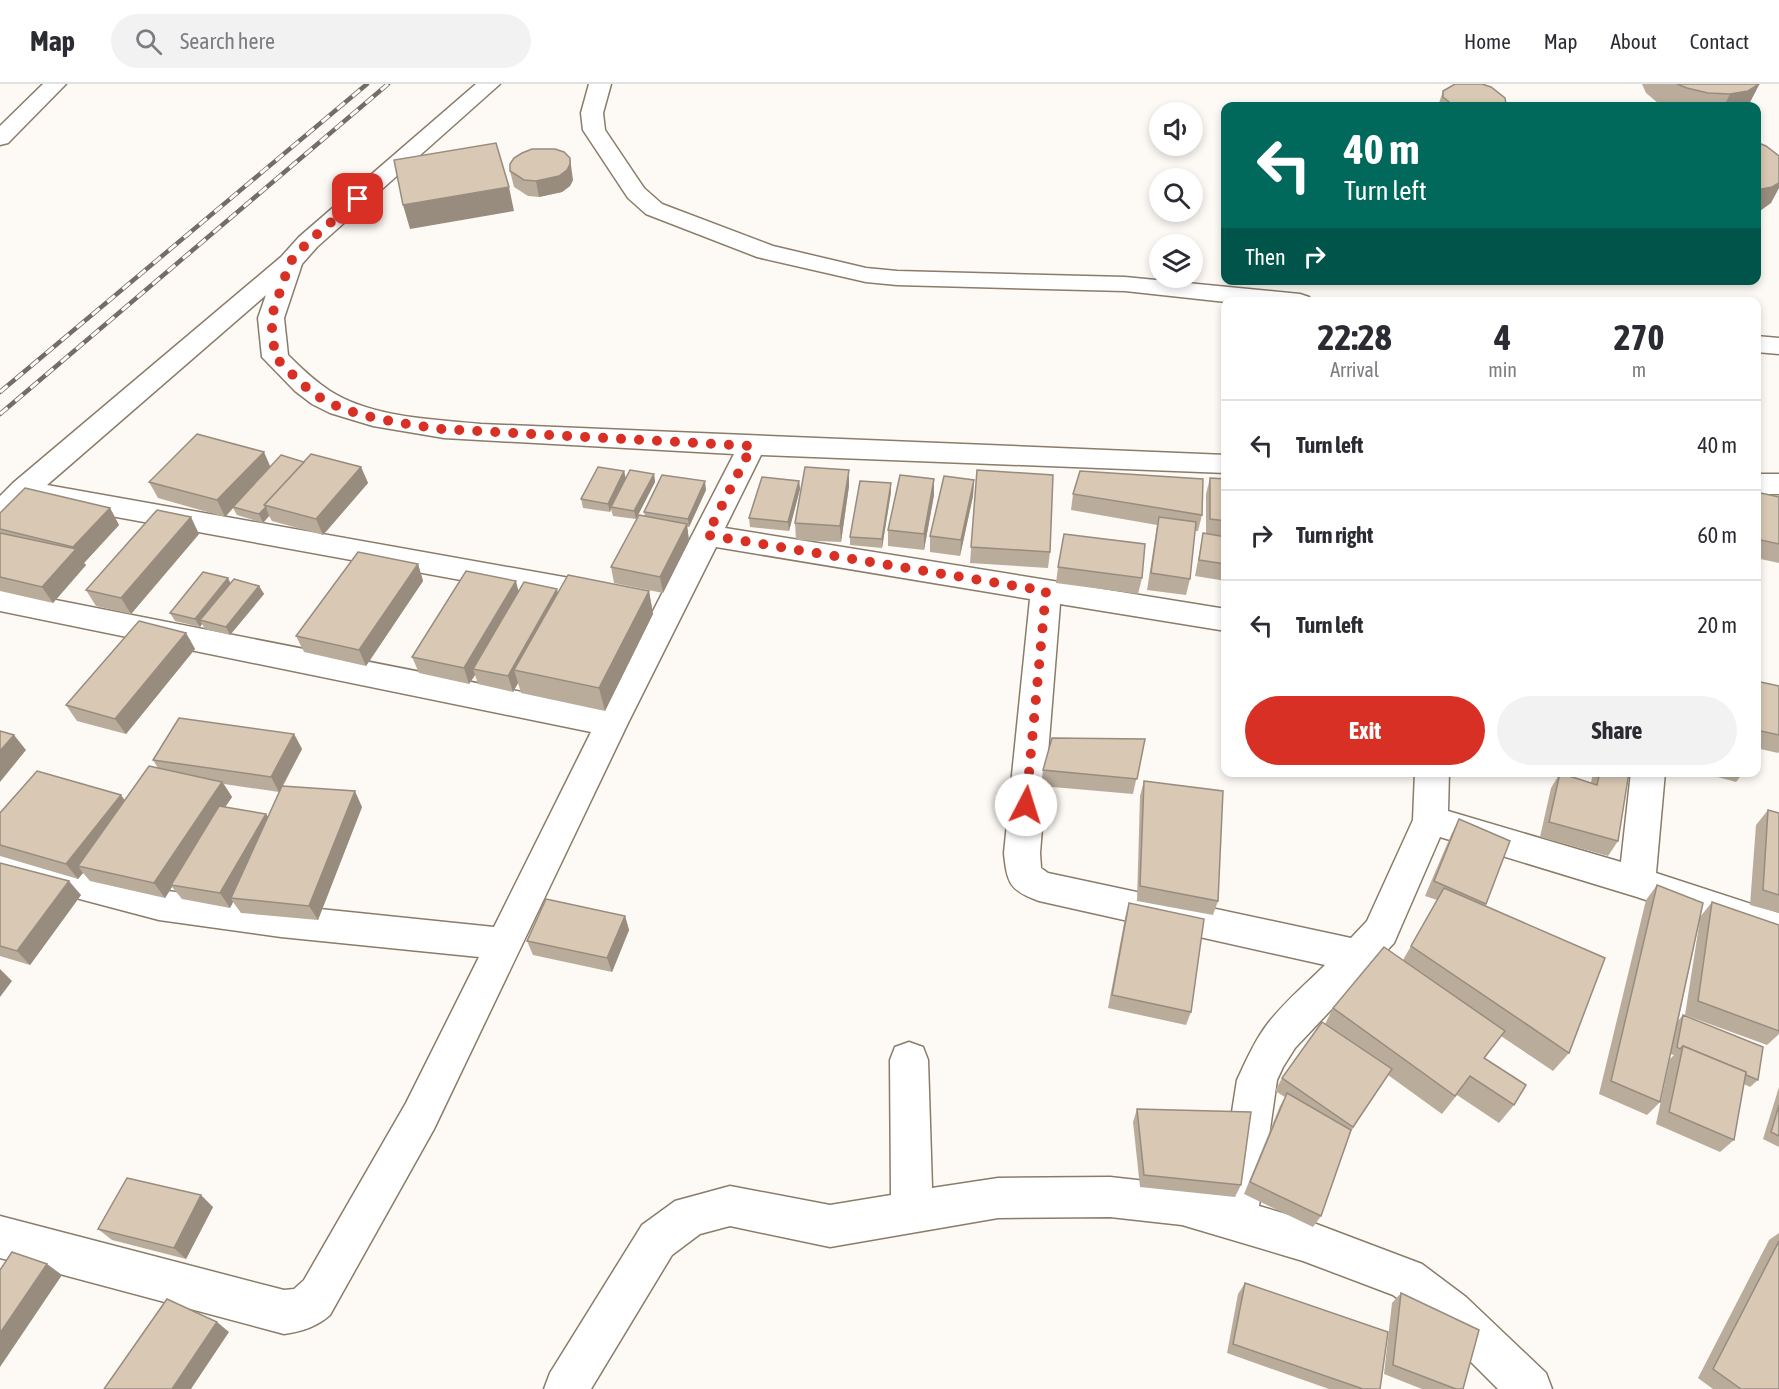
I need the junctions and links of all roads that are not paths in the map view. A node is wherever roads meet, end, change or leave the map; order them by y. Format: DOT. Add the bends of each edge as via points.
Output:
graph roads {
  1 [pos="56,84"];
  2 [pos="489,84"];
  3 [pos="600,84"];
  4 [pos="0,138"];
  5 [pos="290,262"];
  6 [pos="1251,297"];
  7 [pos="1761,344"];
  8 [pos="1779,346"];
  9 [pos="752,446"];
  10 [pos="1221,464"];
  11 [pos="1761,484"];
  12 [pos="1779,484"];
  13 [pos="23,490"];
  14 [pos="0,513"];
  15 [pos="707,535"];
  16 [pos="1046,591"];
  17 [pos="0,600"];
  18 [pos="651,604"];
  19 [pos="1221,619"];
  20 [pos="612,723"];
  21 [pos="1432,777"];
  22 [pos="1648,777"];
  23 [pos="1431,820"];
  24 [pos="0,863"];
  25 [pos="1638,882"];
  26 [pos="1779,929"];
  27 [pos="504,944"];
  28 [pos="1359,956"];
  29 [pos="909,1060"];
  30 [pos="912,1212"];
  31 [pos="1236,1221"];
  32 [pos="0,1237"];
  33 [pos="566,1389"];
  34 [pos="1530,1389"];
  1 -- 4 [label="street"];
  2 -- 5 [label="street"];
  3 -- 6 [label="street" via="590,121 636,193 654,209 766,252 866,275 897,278 1125,284"];
  5 -- 9 [label="street" via="271,318 275,357 313,393 339,407 441,429"];
  5 -- 13 [label="street"];
  7 -- 8 [label="street"];
  9 -- 10 [label="street"];
  9 -- 15 [label="street"];
  11 -- 12 [label="street"];
  13 -- 14 [label="street"];
  13 -- 18 [label="street"];
  15 -- 16 [label="street"];
  15 -- 18 [label="street"];
  16 -- 19 [label="street"];
  16 -- 28 [label="street" via="1022,853 1024,876 1039,886"];
  17 -- 20 [label="street"];
  18 -- 20 [label="street"];
  20 -- 27 [label="street"];
  21 -- 23 [label="street"];
  22 -- 25 [label="street"];
  23 -- 25 [label="street"];
  23 -- 28 [label="street" via="1381,932"];
  24 -- 27 [label="street" via="159,905"];
  25 -- 26 [label="street"];
  27 -- 32 [label="street" via="420,1116 319,1295 309,1306 284,1312"];
  28 -- 31 [label="street" via="1281,1036 1269,1054 1257,1080"];
  29 -- 30 [label="street"];
  30 -- 31 [label="street" via="998,1198 1110,1197 1182,1205"];
  30 -- 33 [label="street" via="831,1227 730,1206 690,1216 657,1240"];
  31 -- 34 [label="street" via="1303,1240 1407,1279 1450,1312"];
}
